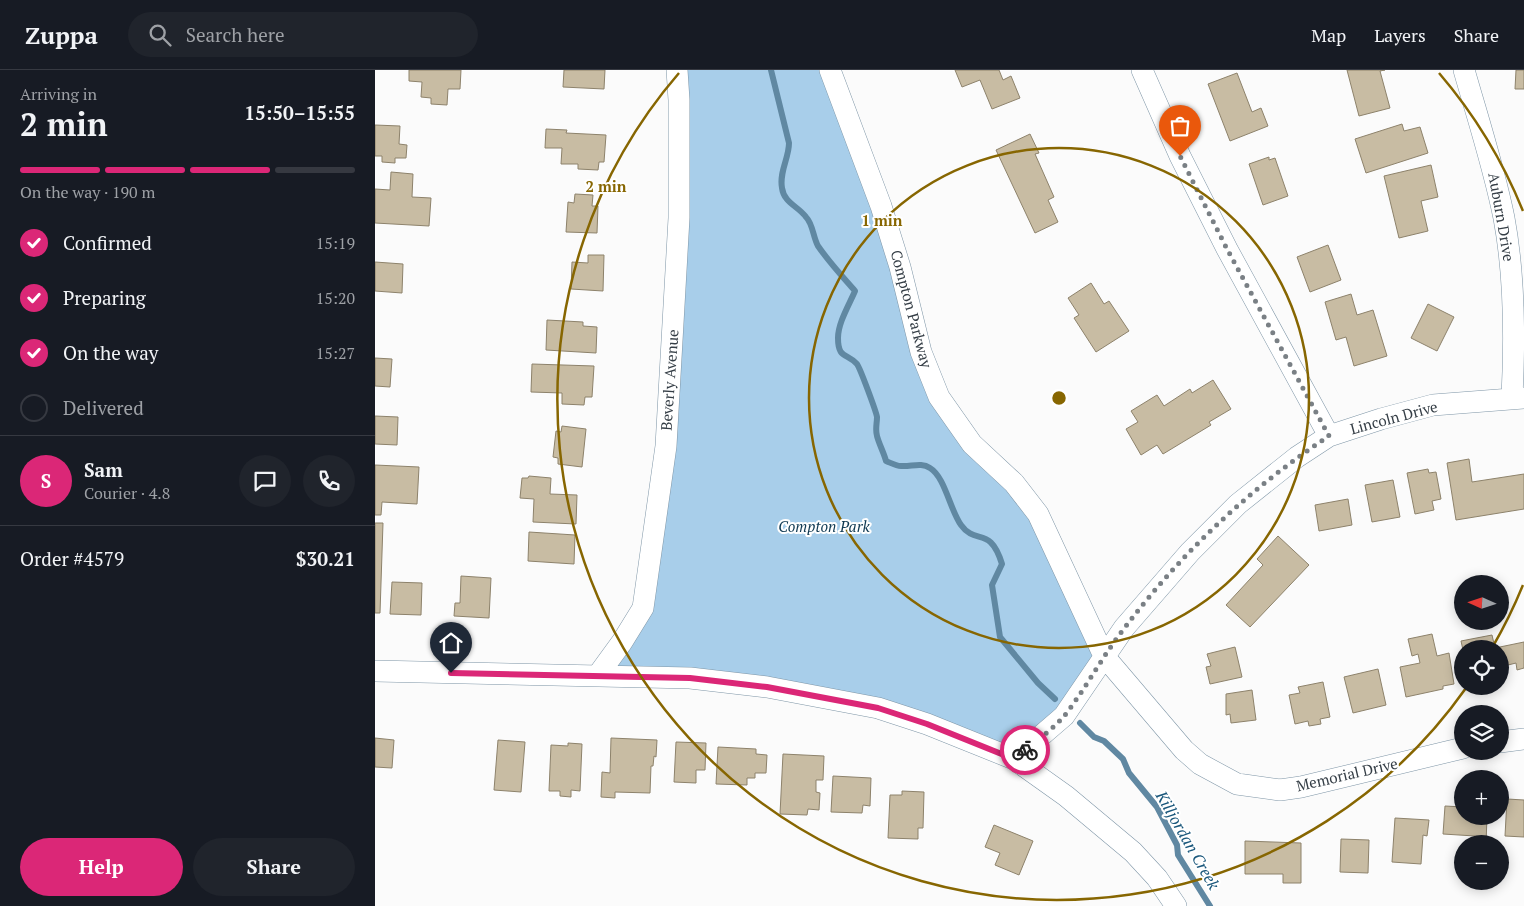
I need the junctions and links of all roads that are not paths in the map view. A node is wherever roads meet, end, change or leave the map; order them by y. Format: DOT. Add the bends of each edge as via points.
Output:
graph roads {
  1 [pos="677,70"];
  2 [pos="830,70"];
  3 [pos="1141,70"];
  4 [pos="1464,70"];
  5 [pos="1518,398"];
  6 [pos="1329,436"];
  7 [pos="1104,656"];
  8 [pos="375,671"];
  9 [pos="599,675"];
  10 [pos="1524,740"];
  11 [pos="1509,741"];
  12 [pos="1454,750"];
  13 [pos="1014,759"];
  14 [pos="1176,906"];
  1 -- 9 [label="street, Beverly Avenue" via="679,218 666,446 643,608"];
  2 -- 7 [label="street, Compton Parkway" via="881,206 921,352 939,397 972,444 1014,483 1038,514"];
  3 -- 6 [label="street" via="1227,249"];
  4 -- 5 [label="street, Auburn Drive" via="1494,172 1504,220"];
  5 -- 6 [label="street, Lincoln Drive" via="1433,405"];
  6 -- 7 [label="street, Lincoln Drive" via="1238,504 1190,552"];
  7 -- 12 [label="street, Memorial Drive" via="1184,750 1199,764 1237,784 1273,789 1301,787"];
  7 -- 13 [label="street, Lincoln Drive" via="1064,716"];
  8 -- 9 [label="street"];
  9 -- 13 [label="street" via="690,678 767,687 877,708"];
  10 -- 11 [label="street"];
  13 -- 14 [label="street" via="1066,796 1133,852 1157,878"];
}
